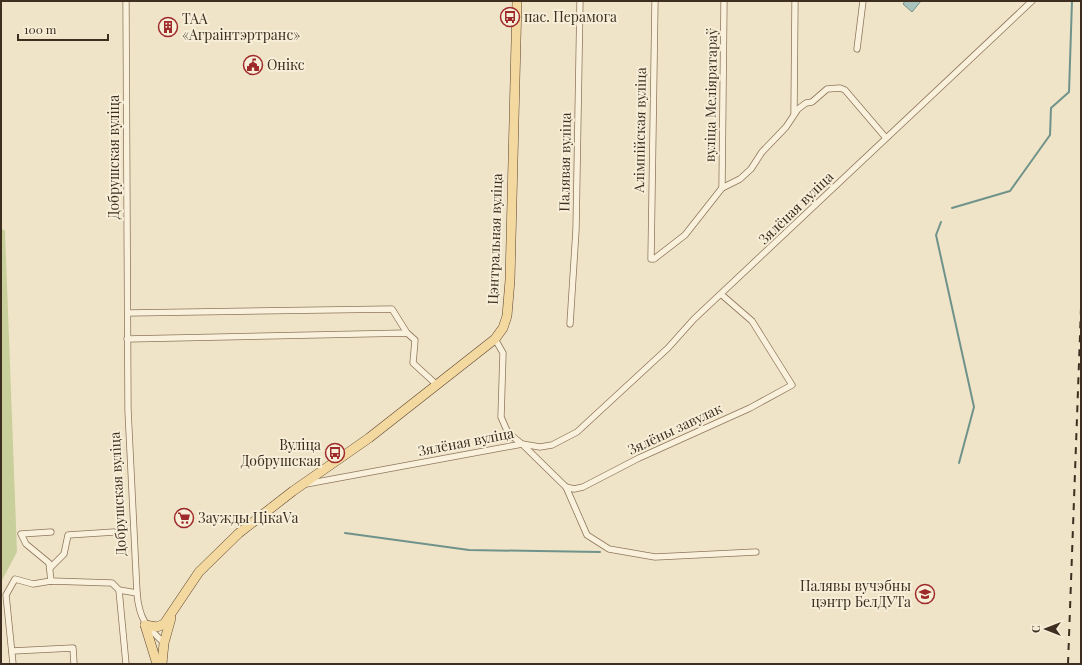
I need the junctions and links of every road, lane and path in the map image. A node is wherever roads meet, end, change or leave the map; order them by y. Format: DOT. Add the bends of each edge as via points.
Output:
graph roads {
  1 [pos="126,1"];
  2 [pos="517,1"];
  3 [pos="580,1"];
  4 [pos="655,1"];
  5 [pos="724,1"];
  6 [pos="795,1"];
  7 [pos="863,1"];
  8 [pos="1032,1"];
  9 [pos="857,50"];
  10 [pos="794,114"];
  11 [pos="886,138"];
  12 [pos="722,188"];
  13 [pos="722,295"];
  14 [pos="128,313"];
  15 [pos="570,324"];
  16 [pos="407,333"];
  17 [pos="127,339"];
  18 [pos="495,339"];
  19 [pos="437,385"];
  20 [pos="522,444"];
  21 [pos="302,485"];
  22 [pos="566,487"];
  23 [pos="52,532"];
  24 [pos="114,532"];
  25 [pos="756,552"];
  26 [pos="50,568"];
  27 [pos="51,581"];
  28 [pos="119,590"];
  29 [pos="137,593"];
  30 [pos="172,615"];
  31 [pos="145,625"];
  32 [pos="164,643"];
  33 [pos="12,651"];
  34 [pos="13,664"];
  35 [pos="74,664"];
  36 [pos="126,664"];
  37 [pos="157,664"];
  38 [pos="162,664"];
  1 -- 14 [label="street, Добрушская вуліца"];
  2 -- 18 [label="main road, Цэнтральная вуліца" via="510,280 507,316 503,328"];
  3 -- 15 [label="street, Палявая вуліца" via="576,230"];
  4 -- 12 [label="street, Алімпійская вуліца" via="651,259 685,235"];
  5 -- 12 [label="street, вуліца Меліяратараў"];
  6 -- 10 [label="street"];
  7 -- 9 [label="street"];
  8 -- 11 [label="street, Зялёная вуліца"];
  10 -- 11 [label="street" via="827,89 840,88 845,90"];
  10 -- 12 [label="street" via="751,169 740,179"];
  11 -- 13 [label="street, Зялёная вуліца"];
  13 -- 20 [label="street, Зялёная вуліца" via="577,432 552,445 540,447"];
  13 -- 22 [label="street, Зялёны завулак" via="752,321 792,385 750,408 639,458 583,487"];
  14 -- 16 [label="street" via="392,309"];
  14 -- 17 [label="street, Добрушская вуліца"];
  16 -- 17 [label="street"];
  16 -- 19 [label="street" via="415,340 413,363"];
  17 -- 29 [label="street, Добрушская вуліца"];
  18 -- 19 [label="main road, Цэнтральная вуліца"];
  18 -- 20 [label="street" via="503,353 501,418 508,433"];
  19 -- 21 [label="main road, Цэнтральная вуліца" via="369,438"];
  20 -- 21 [label="street, Зялёная вуліца"];
  20 -- 22 [label="street"];
  21 -- 30 [label="main road, Цэнтральная вуліца" via="239,533 208,562 185,591"];
  22 -- 25 [label="street" via="587,535 609,549 655,557"];
  23 -- 26 [label="street" via="21,534 26,544 49,563"];
  24 -- 26 [label="street" via="68,535 64,554"];
  26 -- 27 [label="street"];
  27 -- 28 [label="street" via="112,583"];
  27 -- 33 [label="street" via="33,584 15,579 6,595"];
  28 -- 29 [label="street"];
  28 -- 36 [label="street"];
  29 -- 31 [label="street, Добрушская вуліца"];
  30 -- 31 [label="main road" via="164,624 157,627"];
  30 -- 32 [label="main road"];
  31 -- 32 [label="street, Добрушская вуліца"];
  31 -- 37 [label="main road"];
  32 -- 38 [label="main road"];
  33 -- 34 [label="street"];
  33 -- 35 [label="street" via="74,648"];
}
